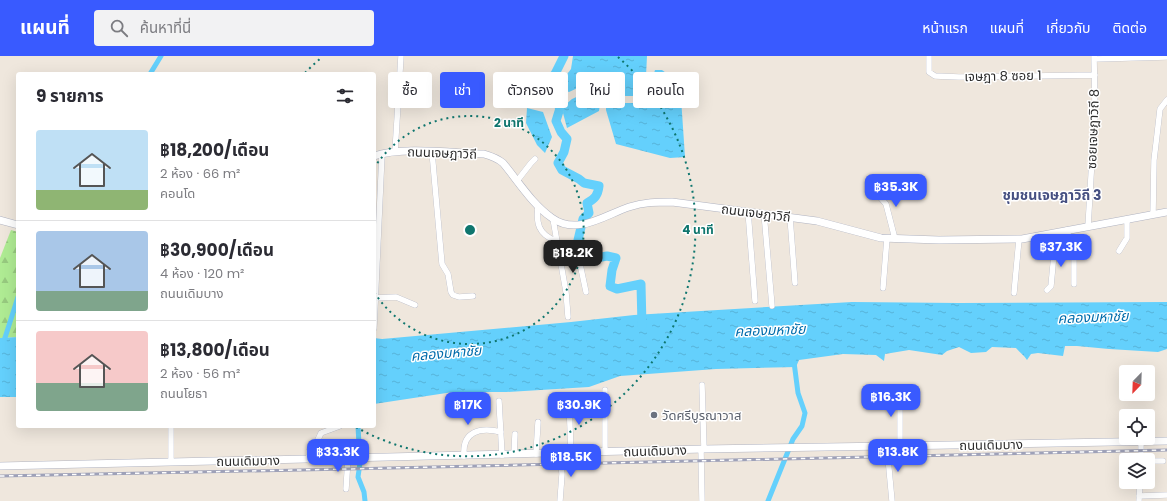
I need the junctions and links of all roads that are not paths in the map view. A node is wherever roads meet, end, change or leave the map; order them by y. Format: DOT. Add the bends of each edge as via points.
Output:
graph roads {
  1 [pos="401,56"];
  2 [pos="929,56"];
  3 [pos="1167,57"];
  4 [pos="1094,58"];
  5 [pos="1095,75"];
  6 [pos="1167,100"];
  7 [pos="395,152"];
  8 [pos="432,152"];
  9 [pos="382,154"];
  10 [pos="376,156"];
  11 [pos="535,160"];
  12 [pos="517,181"];
  13 [pos="875,185"];
  14 [pos="538,206"];
  15 [pos="748,211"];
  16 [pos="1167,212"];
  17 [pos="764,213"];
  18 [pos="1153,214"];
  19 [pos="790,217"];
  20 [pos="553,219"];
  21 [pos="1127,219"];
  22 [pos="0,220"];
  23 [pos="16,224"];
  24 [pos="1088,226"];
  25 [pos="1067,230"];
  26 [pos="1050,234"];
  27 [pos="887,238"];
  28 [pos="895,239"];
  29 [pos="1019,239"];
  30 [pos="556,241"];
  31 [pos="1119,251"];
  32 [pos="559,258"];
  33 [pos="376,277"];
  34 [pos="795,283"];
  35 [pos="1074,284"];
  36 [pos="883,288"];
  37 [pos="1046,290"];
  38 [pos="586,292"];
  39 [pos="1014,293"];
  40 [pos="473,296"];
  41 [pos="376,298"];
  42 [pos="755,301"];
  43 [pos="415,304"];
  44 [pos="772,306"];
  45 [pos="568,317"];
  46 [pos="702,385"];
  47 [pos="605,390"];
  48 [pos="900,390"];
  49 [pos="569,400"];
  50 [pos="499,401"];
  51 [pos="538,422"];
  52 [pos="171,428"];
  53 [pos="335,428"];
  54 [pos="501,432"];
  55 [pos="515,434"];
  56 [pos="1155,441"];
  57 [pos="1167,441"];
  58 [pos="1119,442"];
  59 [pos="316,444"];
  60 [pos="886,447"];
  61 [pos="900,447"];
  62 [pos="702,449"];
  63 [pos="605,452"];
  64 [pos="560,453"];
  65 [pos="571,453"];
  66 [pos="514,454"];
  67 [pos="536,454"];
  68 [pos="502,455"];
  69 [pos="464,456"];
  70 [pos="325,459"];
  71 [pos="351,459"];
  72 [pos="309,460"];
  73 [pos="1155,461"];
  74 [pos="1163,461"];
  75 [pos="171,462"];
  76 [pos="0,466"];
  77 [pos="346,489"];
  78 [pos="1167,495"];
  79 [pos="1139,498"];
  80 [pos="560,501"];
  81 [pos="702,501"];
  82 [pos="892,501"];
  1 -- 7 [label="street"];
  2 -- 5 [label="street, เจษฎา 8 ซอย 1" via="929,72 935,76"];
  3 -- 4 [label="street"];
  4 -- 5 [label="street, ซอยเจษฎาวิถี 8"];
  5 -- 24 [label="street, ซอยเจษฎาวิถี 8"];
  6 -- 18 [label="street" via="1160,109 1154,160"];
  7 -- 8 [label="street, ถนนเจษฎาวิถี"];
  7 -- 9 [label="street, ถนนเจษฎาวิถี"];
  8 -- 12 [label="street, ถนนเจษฎาวิถี" via="491,156 503,163"];
  8 -- 40 [label="street" via="442,264 448,274 451,292 459,297"];
  9 -- 10 [label="street, ถนนเจษฎาวิถี"];
  9 -- 33 [label="street"];
  11 -- 12 [label="street"];
  12 -- 14 [label="street, ถนนเจษฎาวิถี"];
  13 -- 28 [label="street" via="878,195 886,204"];
  14 -- 20 [label="street, ถนนเจษฎาวิถี"];
  14 -- 30 [label="street" via="539,227 543,234"];
  15 -- 17 [label="street, ถนนเจษฎาวิถี"];
  15 -- 20 [label="street, ถนนเจษฎาวิถี" via="652,202 629,207 585,224 575,225"];
  15 -- 42 [label="street"];
  16 -- 18 [label="street, ถนนเจษฎาวิถี"];
  17 -- 19 [label="street, ถนนเจษฎาวิถี"];
  17 -- 44 [label="street"];
  18 -- 21 [label="street, ถนนเจษฎาวิถี"];
  19 -- 27 [label="street, ถนนเจษฎาวิถี"];
  19 -- 34 [label="street"];
  20 -- 30 [label="street"];
  21 -- 24 [label="street, ถนนเจษฎาวิถี"];
  21 -- 31 [label="street" via="1126,238"];
  22 -- 23 [label="street"];
  24 -- 25 [label="street, ถนนเจษฎาวิถี"];
  25 -- 26 [label="street, ถนนเจษฎาวิถี"];
  25 -- 35 [label="street" via="1074,249"];
  26 -- 29 [label="street, ถนนเจษฎาวิถี"];
  26 -- 37 [label="street" via="1054,254 1051,286"];
  27 -- 28 [label="street, ถนนเจษฎาวิถี"];
  27 -- 36 [label="street"];
  28 -- 29 [label="street, ถนนเจษฎาวิถี"];
  29 -- 39 [label="street"];
  30 -- 32 [label="street"];
  32 -- 38 [label="street" via="578,256"];
  32 -- 45 [label="street"];
  41 -- 43 [label="street" via="396,297"];
  46 -- 62 [label="street"];
  47 -- 63 [label="street"];
  48 -- 61 [label="street"];
  49 -- 65 [label="street"];
  50 -- 54 [label="street"];
  51 -- 67 [label="street"];
  52 -- 75 [label="street"];
  53 -- 59 [label="street" via="321,433"];
  54 -- 68 [label="street"];
  54 -- 69 [label="street" via="493,430 472,434 464,442"];
  55 -- 66 [label="street"];
  56 -- 57 [label="street, ถนนเดิมบาง"];
  58 -- 61 [label="street, ถนนเดิมบาง"];
  59 -- 70 [label="street" via="324,448"];
  59 -- 72 [label="street" via="309,451"];
  60 -- 61 [label="street, ถนนเดิมบาง"];
  60 -- 62 [label="street, ถนนเดิมบาง"];
  60 -- 82 [label="street"];
  62 -- 63 [label="street, ถนนเดิมบาง"];
  62 -- 81 [label="street"];
  63 -- 65 [label="street, ถนนเดิมบาง"];
  64 -- 65 [label="street, ถนนเดิมบาง"];
  64 -- 67 [label="street, ถนนเดิมบาง"];
  64 -- 80 [label="street"];
  66 -- 67 [label="street, ถนนเดิมบาง"];
  66 -- 68 [label="street, ถนนเดิมบาง"];
  68 -- 69 [label="street, ถนนเดิมบาง"];
  69 -- 71 [label="street, ถนนเดิมบาง"];
  70 -- 71 [label="street, ถนนเดิมบาง"];
  70 -- 72 [label="street, ถนนเดิมบาง"];
  71 -- 77 [label="street"];
  72 -- 75 [label="street, ถนนเดิมบาง"];
  73 -- 74 [label="street"];
  75 -- 76 [label="street, ถนนเดิมบาง"];
  78 -- 79 [label="street"];
}
